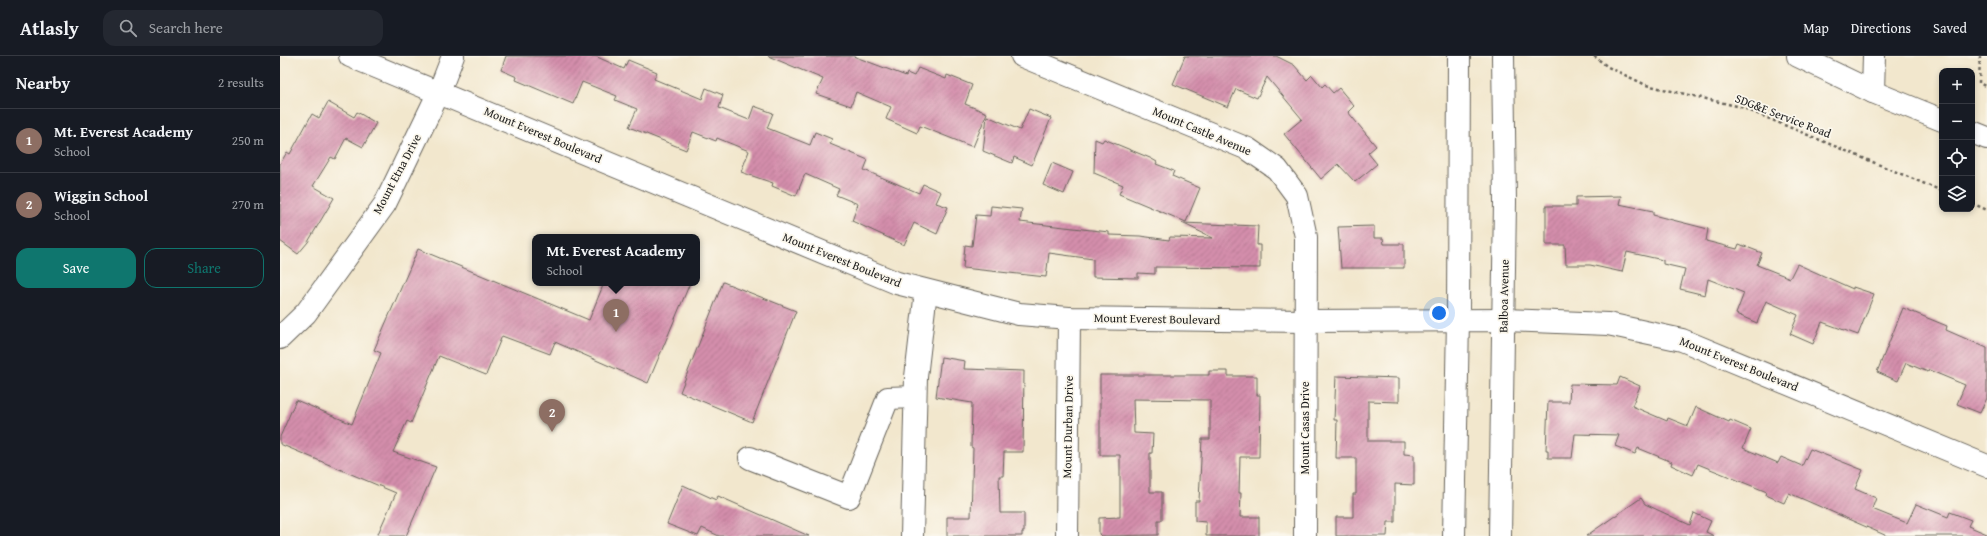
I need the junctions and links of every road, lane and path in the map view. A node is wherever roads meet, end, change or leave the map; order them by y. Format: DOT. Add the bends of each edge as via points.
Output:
graph roads {
  1 [pos="350,56"];
  2 [pos="453,56"];
  3 [pos="1022,56"];
  4 [pos="1460,56"];
  5 [pos="1503,56"];
  6 [pos="1594,56"];
  7 [pos="1798,56"];
  8 [pos="1874,56"];
  9 [pos="1980,56"];
  10 [pos="1987,87"];
  11 [pos="439,92"];
  12 [pos="1873,92"];
  13 [pos="1939,119"];
  14 [pos="1975,133"];
  15 [pos="1987,138"];
  16 [pos="1939,190"];
  17 [pos="1975,204"];
  18 [pos="1987,210"];
  19 [pos="926,291"];
  20 [pos="1069,318"];
  21 [pos="1458,319"];
  22 [pos="1504,320"];
  23 [pos="1306,321"];
  24 [pos="280,338"];
  25 [pos="915,397"];
  26 [pos="750,458"];
  27 [pos="1987,466"];
  28 [pos="912,536"];
  29 [pos="1067,536"];
  30 [pos="1305,536"];
  31 [pos="1454,536"];
  32 [pos="1500,536"];
  1 -- 11 [label="street, Mount Everest Boulevard"];
  2 -- 11 [label="street, Mount Etna Drive"];
  3 -- 23 [label="street, Mount Castle Avenue" via="1248,149 1277,169 1297,196 1306,237"];
  4 -- 21 [label="street"];
  5 -- 22 [label="street, Balboa Avenue"];
  6 -- 16 [label="path, SDG&E Service Road" via="1608,67 1646,86 1742,107"];
  7 -- 12 [label="street"];
  8 -- 12 [label="street"];
  9 -- 10 [label="path" via="1979,83"];
  11 -- 19 [label="street, Mount Everest Boulevard" via="897,283"];
  11 -- 24 [label="street, Mount Etna Drive" via="385,204 306,313"];
  12 -- 13 [label="street"];
  14 -- 15 [label="street"];
  17 -- 18 [label="path"];
  19 -- 20 [label="street, Mount Everest Boulevard" via="1019,314"];
  19 -- 25 [label="street"];
  20 -- 23 [label="street, Mount Everest Boulevard"];
  20 -- 29 [label="street, Mount Durban Drive"];
  21 -- 22 [label="street, Mount Everest Boulevard"];
  21 -- 23 [label="street, Mount Everest Boulevard"];
  21 -- 31 [label="street"];
  22 -- 27 [label="street, Mount Everest Boulevard" via="1608,324 1682,340"];
  22 -- 32 [label="street, Balboa Avenue"];
  23 -- 30 [label="street, Mount Casas Drive"];
  25 -- 26 [label="street" via="888,398 849,497"];
  25 -- 28 [label="street"];
}
